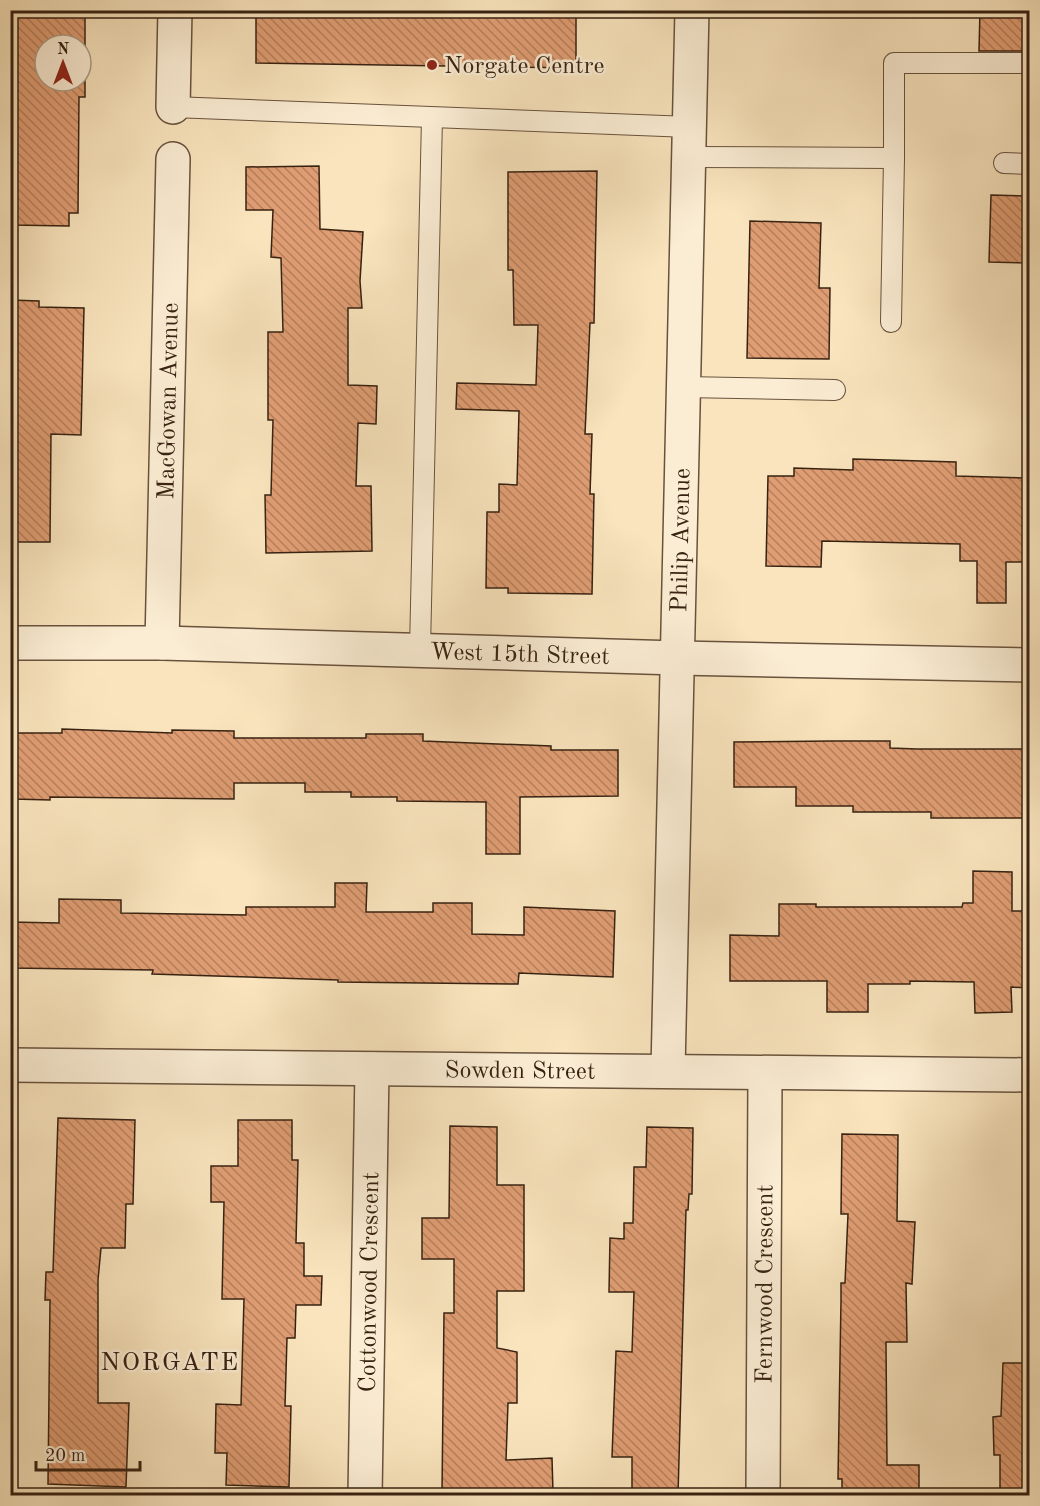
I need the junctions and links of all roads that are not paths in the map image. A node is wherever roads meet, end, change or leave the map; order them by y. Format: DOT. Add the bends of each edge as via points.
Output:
graph roads {
  1 [pos="175,10"];
  2 [pos="692,10"];
  3 [pos="1029,63"];
  4 [pos="174,107"];
  5 [pos="432,118"];
  6 [pos="689,142"];
  7 [pos="894,158"];
  8 [pos="173,159"];
  9 [pos="1004,164"];
  10 [pos="1029,164"];
  11 [pos="891,322"];
  12 [pos="684,387"];
  13 [pos="835,390"];
  14 [pos="10,643"];
  15 [pos="162,643"];
  16 [pos="420,649"];
  17 [pos="678,658"];
  18 [pos="1029,665"];
  19 [pos="10,1065"];
  20 [pos="372,1068"];
  21 [pos="668,1070"];
  22 [pos="765,1072"];
  23 [pos="1029,1075"];
  24 [pos="365,1496"];
  25 [pos="763,1496"];
  1 -- 4 [label="street"];
  2 -- 6 [label="street, Philip Avenue"];
  3 -- 7 [label="lane" via="894,63"];
  4 -- 5 [label="lane"];
  5 -- 6 [label="lane"];
  5 -- 16 [label="lane"];
  6 -- 7 [label="lane"];
  6 -- 12 [label="street, Philip Avenue"];
  7 -- 11 [label="lane"];
  8 -- 15 [label="street, MacGowan Avenue"];
  9 -- 10 [label="lane"];
  12 -- 13 [label="lane"];
  12 -- 17 [label="street, Philip Avenue"];
  14 -- 15 [label="street, West 15th Street"];
  15 -- 16 [label="street, West 15th Street"];
  16 -- 17 [label="street, West 15th Street"];
  17 -- 18 [label="street, West 15th Street"];
  17 -- 21 [label="street, Philip Avenue"];
  19 -- 20 [label="street, Sowden Street"];
  20 -- 21 [label="street, Sowden Street"];
  20 -- 24 [label="street, Cottonwood Crescent"];
  21 -- 22 [label="street, Sowden Street"];
  22 -- 23 [label="street, Sowden Street"];
  22 -- 25 [label="street, Fernwood Crescent"];
}
